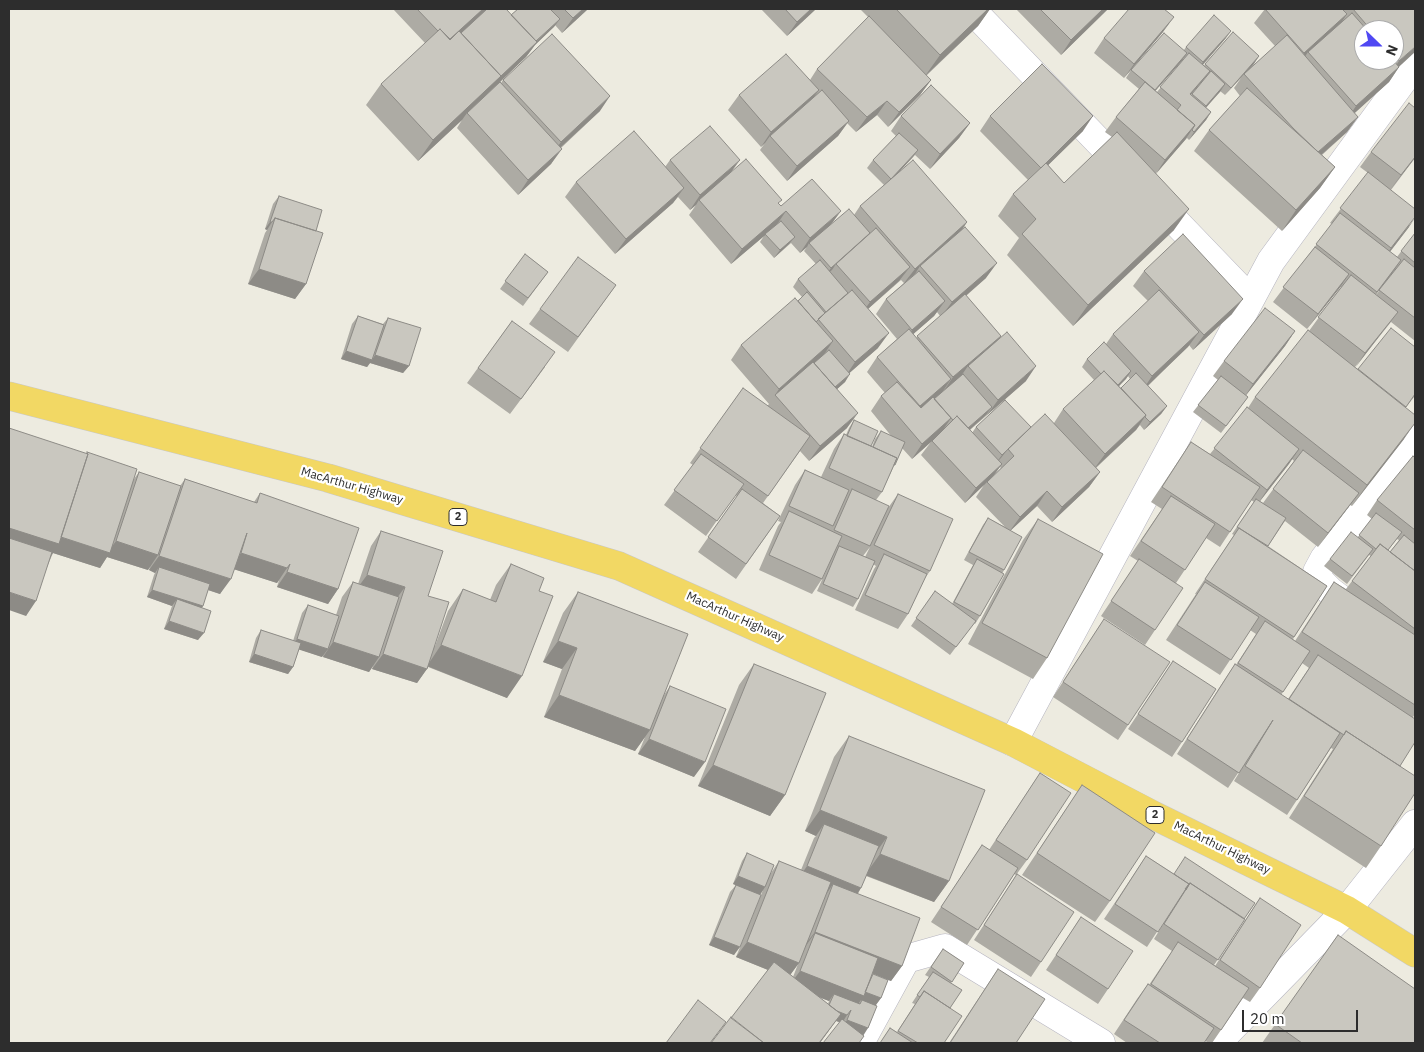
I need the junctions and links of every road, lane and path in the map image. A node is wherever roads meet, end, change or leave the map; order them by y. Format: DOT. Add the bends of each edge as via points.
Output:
graph roads {
  1 [pos="971,9"];
  2 [pos="1415,64"];
  3 [pos="1250,299"];
  4 [pos="9,396"];
  5 [pos="1415,438"];
  6 [pos="1415,655"];
  7 [pos="1013,742"];
  8 [pos="1415,824"];
  9 [pos="1348,910"];
  10 [pos="1415,953"];
  11 [pos="860,1043"];
  12 [pos="1101,1043"];
  13 [pos="1217,1043"];
  1 -- 3 [label="street"];
  2 -- 3 [label="street" via="1271,260"];
  3 -- 7 [label="street"];
  4 -- 7 [label="highway, MacArthur Highway / 2" via="328,478 619,566"];
  5 -- 6 [label="street" via="1324,559 1318,579"];
  7 -- 9 [label="highway, MacArthur Highway / 2"];
  8 -- 9 [label="street"];
  9 -- 10 [label="highway, MacArthur Highway / 2"];
  9 -- 13 [label="street"];
  11 -- 12 [label="street" via="906,959 945,948"];
}
